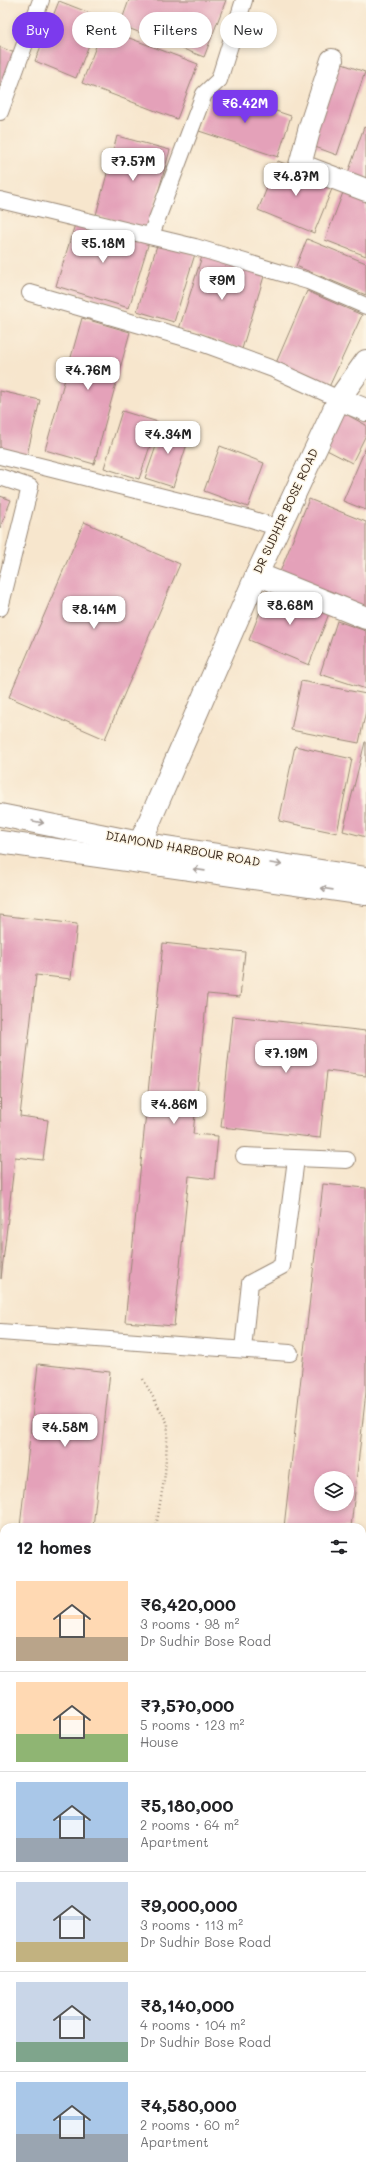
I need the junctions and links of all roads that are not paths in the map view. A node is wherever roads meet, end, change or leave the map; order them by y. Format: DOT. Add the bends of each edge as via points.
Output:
graph roads {
  1 [pos="41,0"];
  2 [pos="244,0"];
  3 [pos="332,60"];
  4 [pos="0,112"];
  5 [pos="366,190"];
  6 [pos="0,200"];
  7 [pos="151,235"];
  8 [pos="30,293"];
  9 [pos="366,306"];
  10 [pos="366,361"];
  11 [pos="339,399"];
  12 [pos="366,410"];
  13 [pos="0,456"];
  14 [pos="0,477"];
  15 [pos="279,528"];
  16 [pos="257,574"];
  17 [pos="0,608"];
  18 [pos="366,618"];
  19 [pos="0,815"];
  20 [pos="0,842"];
  21 [pos="140,843"];
  22 [pos="366,878"];
  23 [pos="366,894"];
  24 [pos="244,1156"];
  25 [pos="296,1159"];
  26 [pos="347,1160"];
  27 [pos="0,1332"];
  28 [pos="243,1349"];
  29 [pos="290,1353"];
  1 -- 4 [label="lane"];
  2 -- 7 [label="lane" via="219,80 204,94"];
  3 -- 5 [label="street" via="300,165"];
  6 -- 7 [label="lane"];
  7 -- 9 [label="lane" via="308,282"];
  8 -- 11 [label="lane" via="196,341 273,369"];
  10 -- 11 [label="street, DR SUDHIR BOSE ROAD"];
  11 -- 12 [label="street"];
  11 -- 15 [label="street, DR SUDHIR BOSE ROAD"];
  13 -- 15 [label="lane"];
  14 -- 17 [label="lane" via="30,487"];
  15 -- 16 [label="street, DR SUDHIR BOSE ROAD"];
  16 -- 18 [label="street"];
  16 -- 21 [label="street, DR SUDHIR BOSE ROAD"];
  19 -- 21 [label="street, DIAMOND HARBOUR ROAD, one-way"];
  23 -- 20 [label="street, DIAMOND HARBOUR ROAD, one-way"];
  21 -- 22 [label="street, DIAMOND HARBOUR ROAD, one-way"];
  24 -- 25 [label="lane"];
  25 -- 26 [label="lane"];
  25 -- 28 [label="lane" via="282,1266 250,1283"];
  27 -- 28 [label="lane"];
  28 -- 29 [label="lane"];
}
